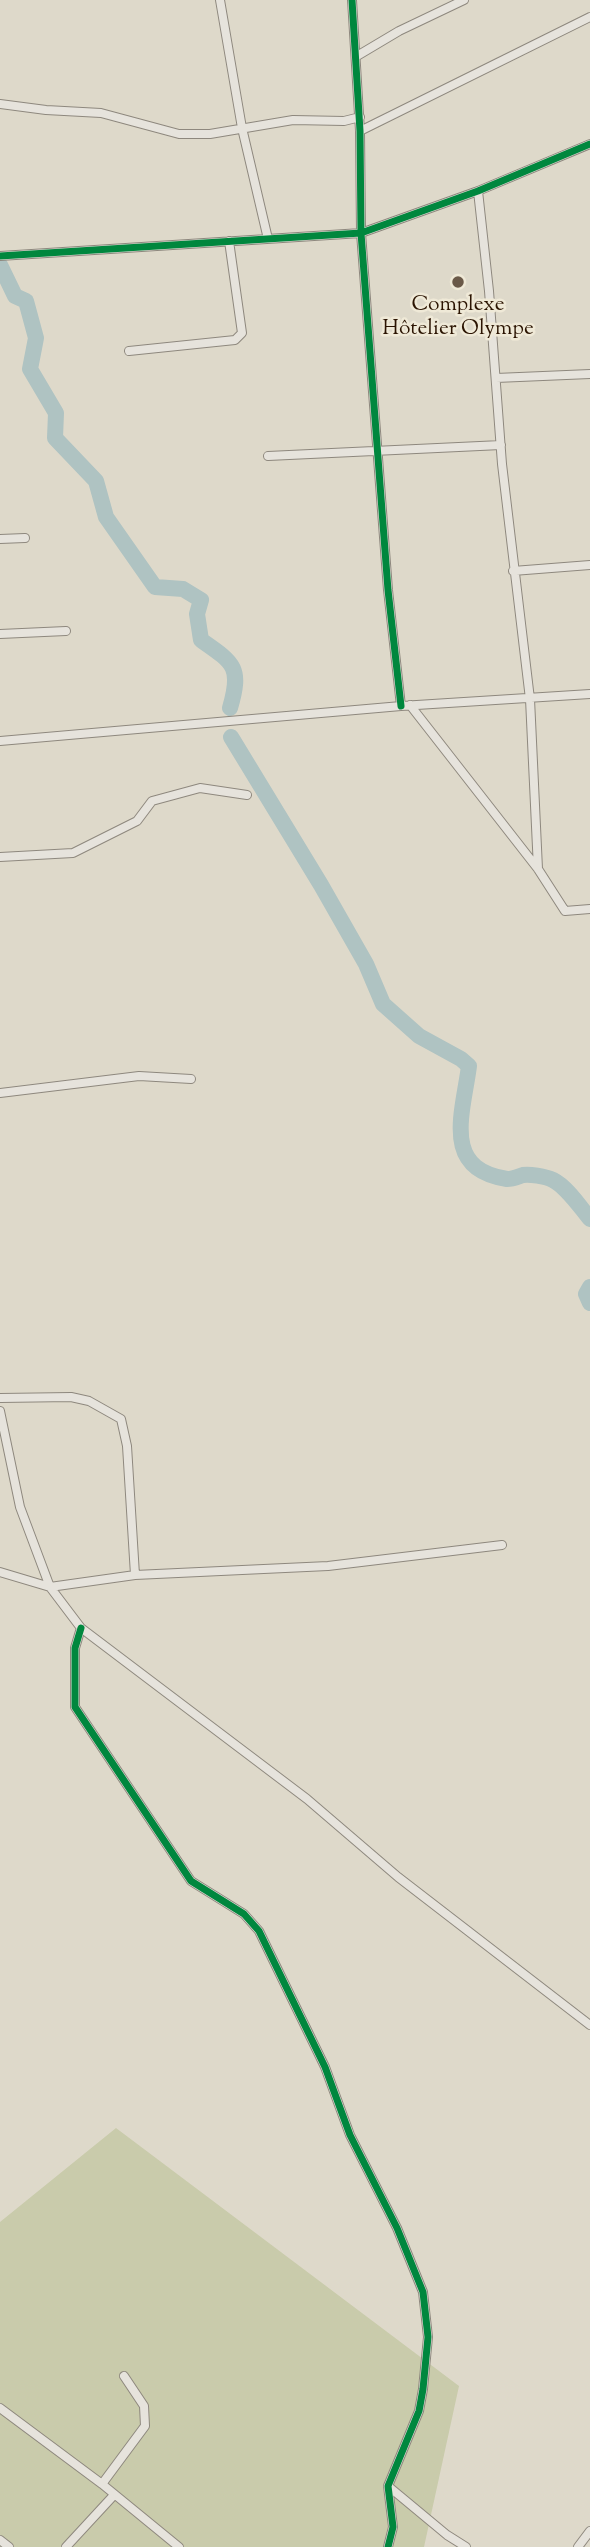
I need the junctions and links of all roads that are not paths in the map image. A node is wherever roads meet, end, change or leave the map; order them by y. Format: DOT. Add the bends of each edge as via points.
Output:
graph roads {
  1 [pos="220,0"];
  2 [pos="352,0"];
  3 [pos="464,0"];
  4 [pos="590,17"];
  5 [pos="357,56"];
  6 [pos="0,104"];
  7 [pos="359,117"];
  8 [pos="242,128"];
  9 [pos="360,131"];
  10 [pos="590,144"];
  11 [pos="478,191"];
  12 [pos="361,233"];
  13 [pos="268,239"];
  14 [pos="229,242"];
  15 [pos="0,256"];
  16 [pos="129,351"];
  17 [pos="590,374"];
  18 [pos="496,378"];
  19 [pos="501,445"];
  20 [pos="377,453"];
  21 [pos="268,456"];
  22 [pos="25,538"];
  23 [pos="0,539"];
  24 [pos="590,565"];
  25 [pos="513,571"];
  26 [pos="66,631"];
  27 [pos="0,634"];
  28 [pos="590,694"];
  29 [pos="530,699"];
  30 [pos="406,706"];
  31 [pos="0,741"];
  32 [pos="247,795"];
  33 [pos="0,857"];
  34 [pos="538,869"];
  35 [pos="590,909"];
  36 [pos="191,1079"];
  37 [pos="0,1093"];
  38 [pos="0,1398"];
  39 [pos="0,1411"];
  40 [pos="502,1545"];
  41 [pos="2,1571"];
  42 [pos="135,1575"];
  43 [pos="50,1587"];
  44 [pos="81,1629"];
  45 [pos="590,2025"];
  46 [pos="124,2376"];
  47 [pos="0,2408"];
  48 [pos="102,2484"];
  49 [pos="388,2486"];
  50 [pos="114,2495"];
  51 [pos="590,2531"];
  52 [pos="0,2540"];
  53 [pos="9,2547"];
  54 [pos="66,2547"];
  55 [pos="179,2547"];
  56 [pos="387,2547"];
  57 [pos="466,2547"];
  58 [pos="578,2547"];
  1 -- 8 [label="street"];
  2 -- 5 [label="street"];
  3 -- 5 [label="street"];
  4 -- 9 [label="street"];
  5 -- 7 [label="street"];
  6 -- 8 [label="street" via="110,114 179,134"];
  7 -- 8 [label="street"];
  7 -- 9 [label="street"];
  8 -- 13 [label="street"];
  9 -- 12 [label="street"];
  10 -- 11 [label="street"];
  11 -- 12 [label="street"];
  11 -- 18 [label="street"];
  12 -- 13 [label="street"];
  12 -- 20 [label="street"];
  13 -- 14 [label="street"];
  14 -- 15 [label="street"];
  14 -- 16 [label="street" via="242,333 235,340"];
  17 -- 18 [label="street"];
  18 -- 19 [label="street"];
  19 -- 20 [label="street"];
  19 -- 25 [label="street"];
  20 -- 21 [label="street"];
  20 -- 30 [label="street" via="388,590"];
  22 -- 23 [label="street"];
  24 -- 25 [label="street"];
  25 -- 29 [label="street"];
  26 -- 27 [label="street"];
  28 -- 29 [label="street"];
  29 -- 30 [label="street"];
  29 -- 34 [label="street"];
  30 -- 31 [label="street"];
  30 -- 34 [label="street"];
  32 -- 33 [label="street" via="200,788 152,801 137,821 73,853"];
  34 -- 35 [label="street" via="565,911"];
  36 -- 37 [label="street" via="139,1076"];
  38 -- 42 [label="street" via="71,1397 89,1401 121,1419 127,1446"];
  39 -- 43 [label="street" via="20,1507"];
  40 -- 42 [label="street" via="328,1566"];
  41 -- 43 [label="street"];
  42 -- 43 [label="street"];
  43 -- 44 [label="street"];
  44 -- 45 [label="street" via="307,1799 398,1877"];
  44 -- 49 [label="street" via="75,1648 75,1707 191,1881 244,1914 259,1931 325,2067 350,2135 423,2292 428,2337 419,2411"];
  46 -- 48 [label="street" via="144,2406 145,2426"];
  47 -- 48 [label="street"];
  48 -- 50 [label="street"];
  49 -- 56 [label="street" via="393,2527"];
  49 -- 57 [label="street"];
  50 -- 54 [label="street"];
  50 -- 55 [label="street"];
  51 -- 58 [label="street"];
  52 -- 53 [label="street"];
}
